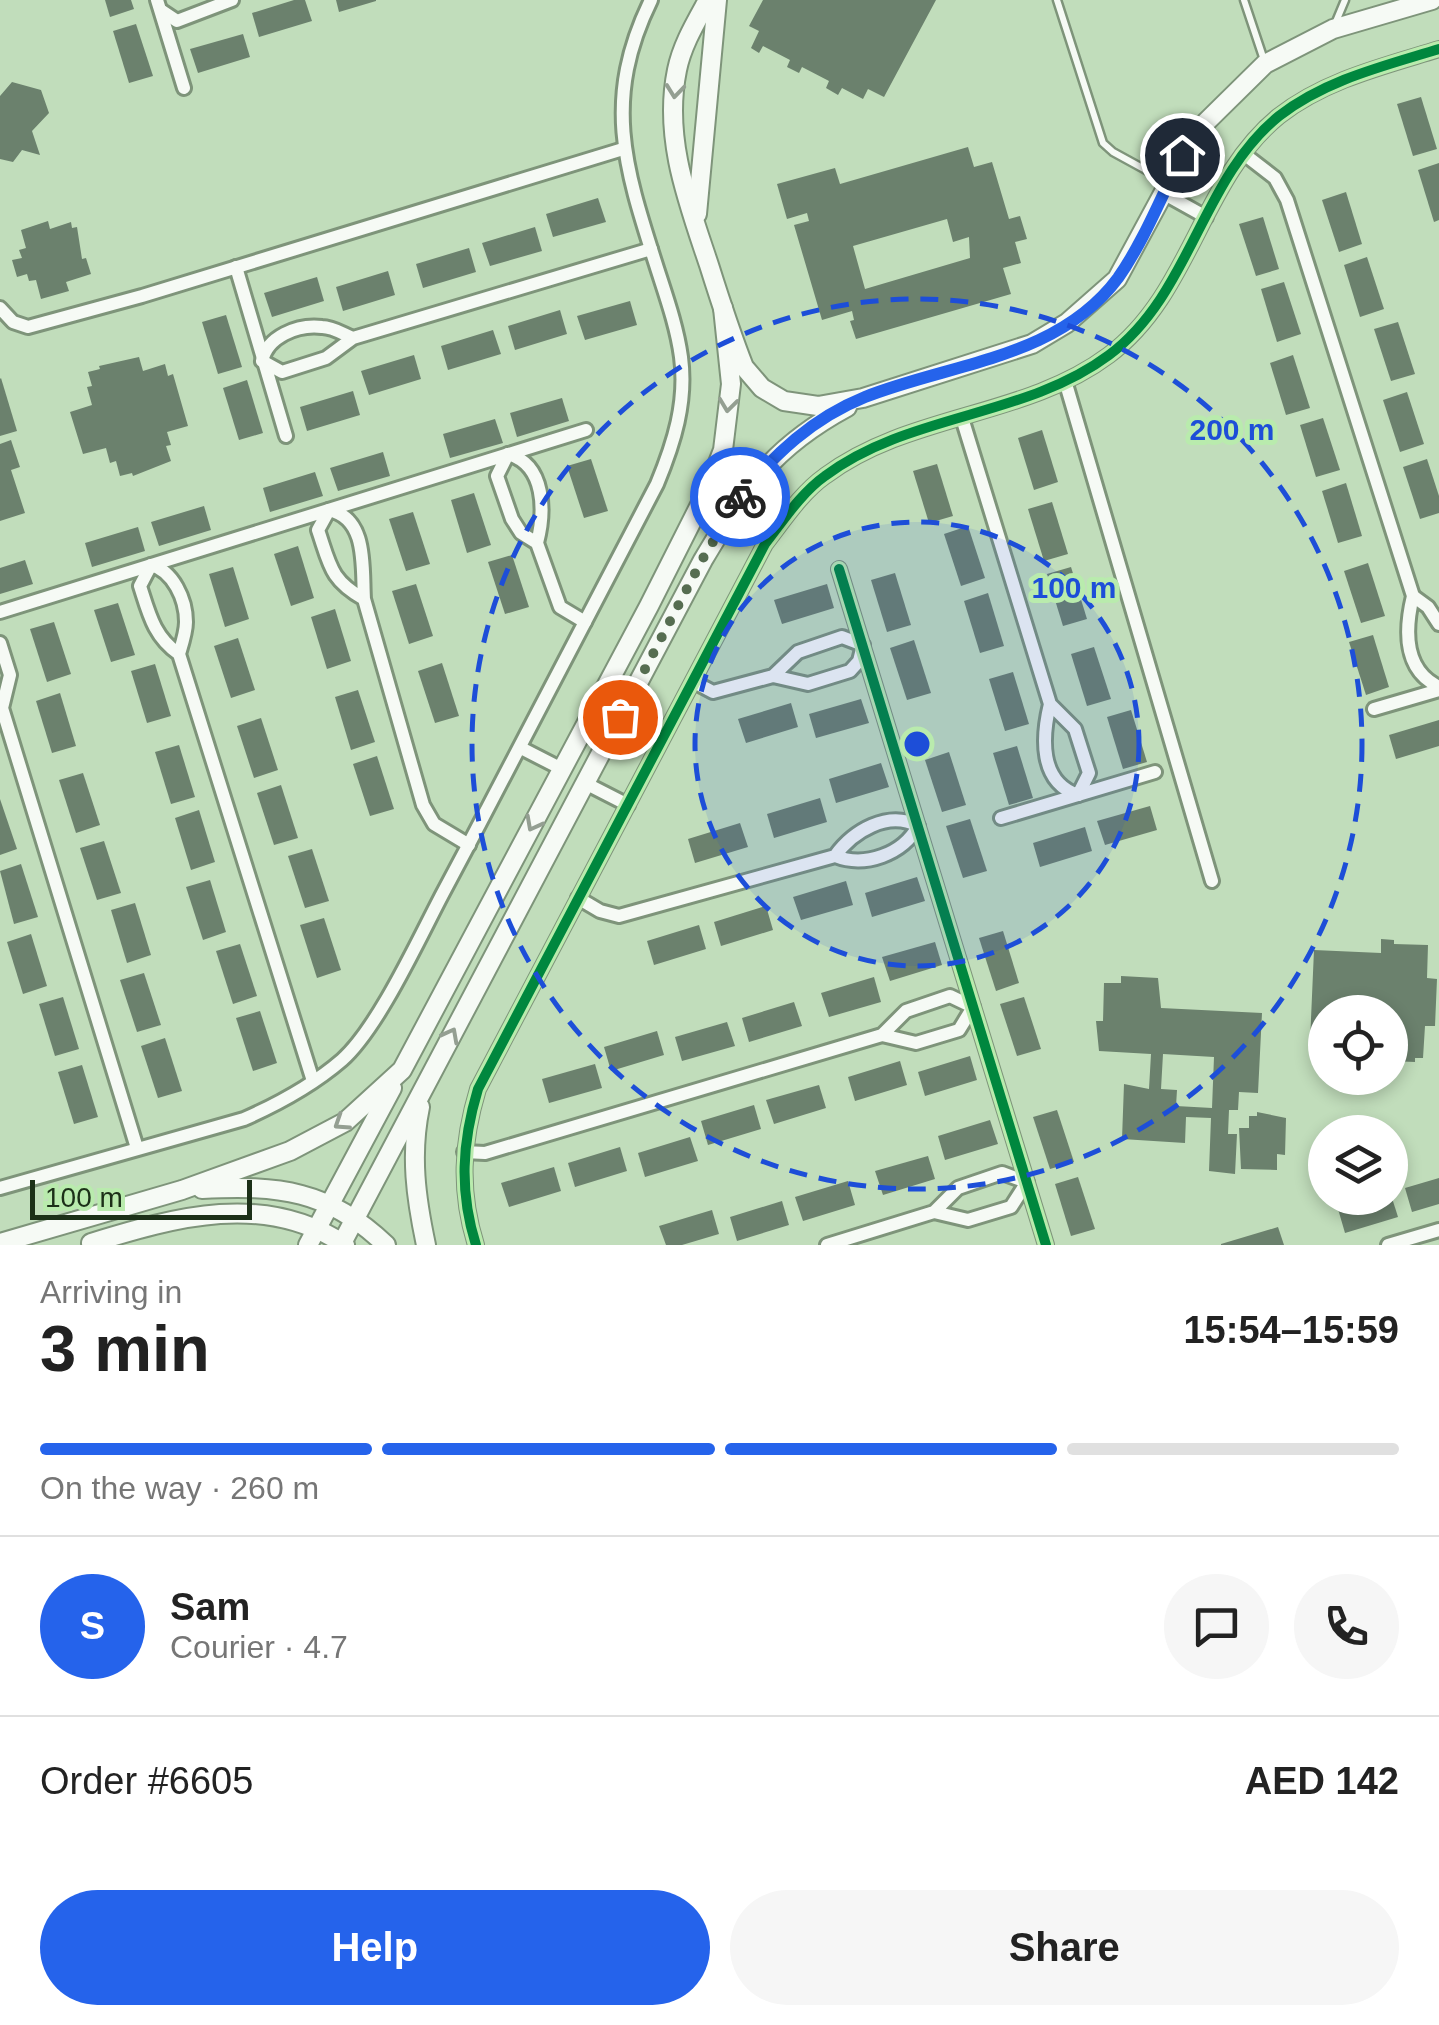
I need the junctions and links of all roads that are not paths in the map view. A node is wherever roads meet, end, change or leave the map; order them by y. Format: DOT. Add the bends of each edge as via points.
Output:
graph roads {
  1 [pos="232,0"];
  2 [pos="651,0"];
  3 [pos="708,0"];
  4 [pos="717,0"];
  5 [pos="1058,0"];
  6 [pos="1244,0"];
  7 [pos="1345,0"];
  8 [pos="1432,0"];
  9 [pos="159,3"];
  10 [pos="1333,29"];
  11 [pos="1439,49"];
  12 [pos="1265,64"];
  13 [pos="184,88"];
  14 [pos="623,149"];
  15 [pos="1244,154"];
  16 [pos="1166,188"];
  17 [pos="1206,217"];
  18 [pos="696,226"];
  19 [pos="651,248"];
  20 [pos="236,268"];
  21 [pos="0,308"];
  22 [pos="723,308"];
  23 [pos="353,338"];
  24 [pos="262,360"];
  25 [pos="1066,384"];
  26 [pos="863,398"];
  27 [pos="962,418"];
  28 [pos="586,430"];
  29 [pos="286,436"];
  30 [pos="508,454"];
  31 [pos="329,510"];
  32 [pos="537,544"];
  33 [pos="151,565"];
  34 [pos="840,570"];
  35 [pos="1414,596"];
  36 [pos="364,599"];
  37 [pos="649,606"];
  38 [pos="0,612"];
  39 [pos="672,618"];
  40 [pos="585,622"];
  41 [pos="1439,624"];
  42 [pos="0,644"];
  43 [pos="863,646"];
  44 [pos="179,654"];
  45 [pos="773,676"];
  46 [pos="694,682"];
  47 [pos="1439,689"];
  48 [pos="1050,704"];
  49 [pos="1,708"];
  50 [pos="1374,710"];
  51 [pos="521,748"];
  52 [pos="562,770"];
  53 [pos="1154,772"];
  54 [pos="585,783"];
  55 [pos="1078,795"];
  56 [pos="628,805"];
  57 [pos="1001,818"];
  58 [pos="918,826"];
  59 [pos="469,844"];
  60 [pos="835,856"];
  61 [pos="1212,881"];
  62 [pos="578,898"];
  63 [pos="476,930"];
  64 [pos="500,944"];
  65 [pos="973,1007"];
  66 [pos="882,1035"];
  67 [pos="402,1070"];
  68 [pos="312,1081"];
  69 [pos="425,1084"];
  70 [pos="137,1148"];
  71 [pos="464,1152"];
  72 [pos="1027,1182"];
  73 [pos="0,1188"];
  74 [pos="182,1190"];
  75 [pos="329,1205"];
  76 [pos="934,1212"];
  77 [pos="355,1219"];
  78 [pos="1439,1230"];
  79 [pos="312,1237"];
  80 [pos="1409,1241"];
  81 [pos="0,1243"];
  82 [pos="94,1244"];
  83 [pos="343,1244"];
  84 [pos="386,1245"];
  85 [pos="426,1245"];
  86 [pos="476,1245"];
  87 [pos="827,1245"];
  88 [pos="1046,1245"];
  89 [pos="1388,1245"];
  90 [pos="1429,1245"];
  1 -- 9 [label="street" via="178,21"];
  2 -- 14 [label="street" via="631,42 622,84"];
  3 -- 18 [label="main road, one-way" via="688,36 673,98 673,138"];
  4 -- 18 [label="main road"];
  5 -- 16 [label="lane" via="1104,143"];
  6 -- 12 [label="lane"];
  7 -- 10 [label="lane"];
  8 -- 10 [label="main road"];
  9 -- 13 [label="street"];
  10 -- 12 [label="main road"];
  11 -- 15 [label="street" via="1307,96"];
  12 -- 16 [label="main road" via="1197,131"];
  14 -- 19 [label="street"];
  14 -- 20 [label="street"];
  15 -- 17 [label="street"];
  15 -- 35 [label="street" via="1275,178 1287,200"];
  16 -- 17 [label="street"];
  16 -- 26 [label="main road" via="1117,279 1068,324 997,358"];
  17 -- 25 [label="street" via="1174,282 1149,315 1113,353"];
  18 -- 22 [label="main road"];
  19 -- 23 [label="street"];
  19 -- 40 [label="street" via="681,358 675,440"];
  20 -- 21 [label="street" via="28,327"];
  20 -- 24 [label="street"];
  22 -- 26 [label="main road" via="744,368 762,388 784,402 818,406"];
  22 -- 37 [label="main road, one-way" via="731,384 723,450"];
  23 -- 24 [label="street" via="326,358 282,372"];
  23 -- 24 [label="street" via="318,326 274,338"];
  24 -- 29 [label="street"];
  25 -- 27 [label="street"];
  25 -- 61 [label="street"];
  26 -- 39 [label="main road" via="815,424 766,464"];
  27 -- 46 [label="street" via="891,440 821,478 765,544"];
  27 -- 48 [label="street"];
  28 -- 30 [label="street"];
  30 -- 31 [label="street"];
  30 -- 32 [label="street" via="497,476 512,519"];
  30 -- 32 [label="street" via="531,467 544,510"];
  31 -- 33 [label="street"];
  31 -- 36 [label="street" via="352,521 365,565"];
  31 -- 36 [label="street" via="318,530 333,574"];
  32 -- 40 [label="street" via="560,607"];
  33 -- 38 [label="street"];
  33 -- 44 [label="street" via="140,586 154,630"];
  33 -- 44 [label="street" via="173,577 186,621"];
  34 -- 43 [label="street"];
  35 -- 41 [label="street"];
  35 -- 47 [label="street" via="1406,630 1418,673"];
  36 -- 59 [label="street" via="423,805 434,824"];
  37 -- 39 [label="main road"];
  37 -- 52 [label="main road"];
  39 -- 54 [label="main road"];
  40 -- 51 [label="street"];
  42 -- 49 [label="street" via="10,675"];
  43 -- 45 [label="street" via="842,637 798,652"];
  43 -- 45 [label="street" via="850,671 808,684"];
  43 -- 58 [label="street"];
  44 -- 68 [label="street"];
  45 -- 46 [label="street" via="712,692"];
  46 -- 56 [label="street"];
  47 -- 50 [label="street"];
  48 -- 55 [label="street" via="1075,729 1089,773"];
  48 -- 55 [label="street" via="1042,738 1055,782"];
  49 -- 70 [label="street"];
  51 -- 52 [label="street"];
  51 -- 59 [label="street"];
  52 -- 63 [label="main road, one-way"];
  53 -- 55 [label="street"];
  54 -- 56 [label="street"];
  54 -- 64 [label="main road"];
  55 -- 57 [label="street"];
  56 -- 62 [label="street"];
  58 -- 60 [label="street" via="901,849 858,862"];
  58 -- 60 [label="street" via="892,820 853,834"];
  58 -- 65 [label="street"];
  59 -- 68 [label="street" via="370,1024 344,1059"];
  60 -- 62 [label="street" via="618,916"];
  62 -- 71 [label="street" via="478,1088"];
  63 -- 64 [label="main road"];
  63 -- 67 [label="main road"];
  69 -- 64 [label="main road, one-way"];
  65 -- 66 [label="street" via="950,996 906,1011"];
  65 -- 66 [label="street" via="959,1030 916,1043"];
  65 -- 72 [label="street"];
  66 -- 71 [label="street" via="485,1153"];
  67 -- 74 [label="main road, one-way" via="316,1138"];
  67 -- 75 [label="main road"];
  68 -- 70 [label="street" via="244,1119"];
  69 -- 77 [label="main road"];
  69 -- 85 [label="main road" via="414,1160"];
  70 -- 73 [label="street"];
  71 -- 86 [label="street" via="462,1180"];
  72 -- 76 [label="street" via="1002,1173 958,1188"];
  72 -- 76 [label="street" via="1011,1207 968,1220"];
  72 -- 88 [label="street"];
  74 -- 75 [label="main road" via="276,1188"];
  74 -- 81 [label="main road"];
  75 -- 77 [label="main road"];
  75 -- 79 [label="main road"];
  76 -- 87 [label="street"];
  77 -- 83 [label="main road"];
  77 -- 84 [label="main road"];
  78 -- 80 [label="street"];
  79 -- 82 [label="main road" via="289,1218 236,1212 192,1215"];
  79 -- 83 [label="main road"];
  80 -- 89 [label="street"];
  80 -- 90 [label="street"];
}
